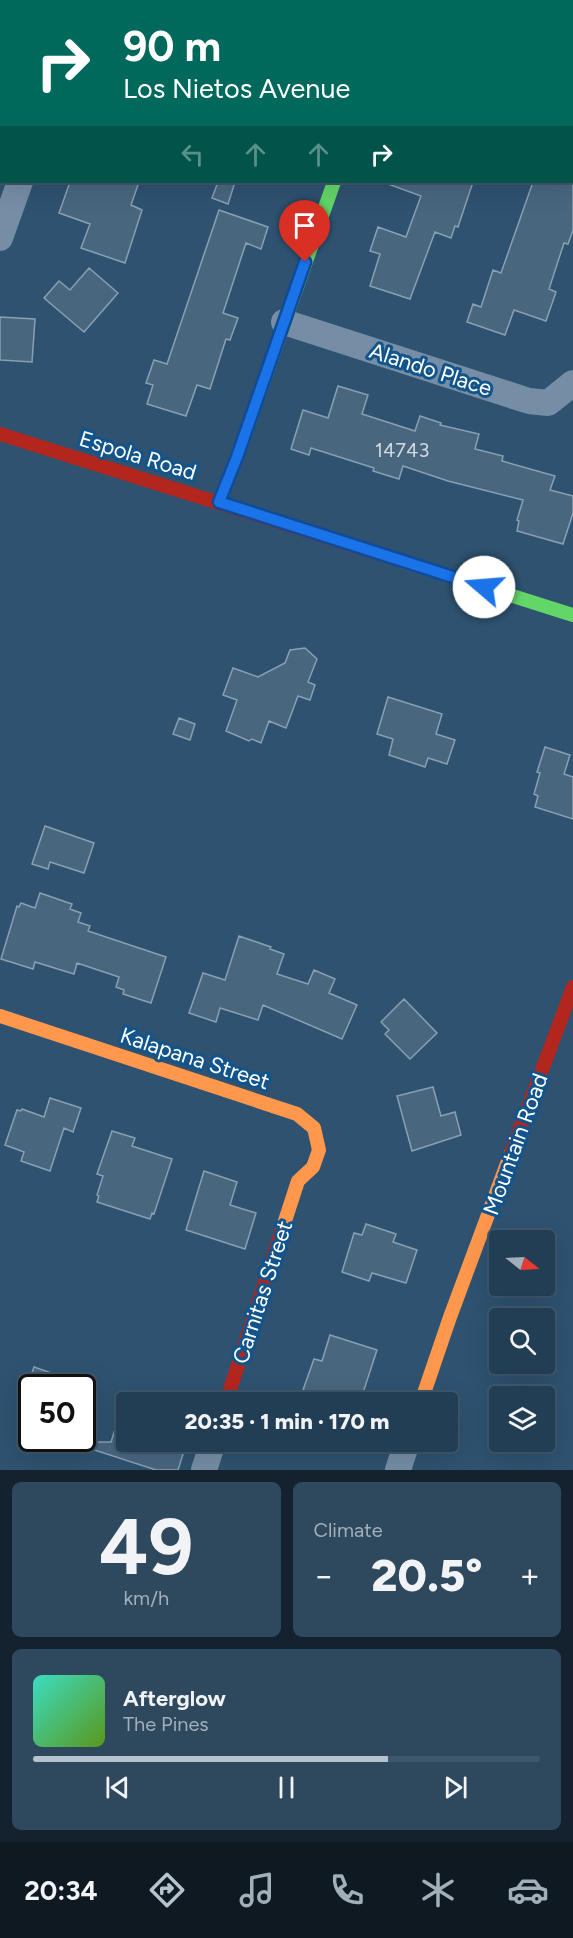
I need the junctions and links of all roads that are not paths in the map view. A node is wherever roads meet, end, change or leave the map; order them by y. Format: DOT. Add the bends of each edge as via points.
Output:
graph roads {
  1 [pos="20,183"];
  2 [pos="334,183"];
  3 [pos="0,238"];
  4 [pos="284,322"];
  5 [pos="573,382"];
  6 [pos="0,434"];
  7 [pos="219,502"];
  8 [pos="573,615"];
  9 [pos="573,987"];
  10 [pos="0,1016"];
  11 [pos="298,1180"];
  12 [pos="228,1392"];
  13 [pos="424,1392"];
  14 [pos="210,1452"];
  15 [pos="404,1452"];
  16 [pos="204,1470"];
  17 [pos="398,1470"];
  1 -- 3 [label="street"];
  2 -- 4 [label="street"];
  4 -- 5 [label="street, Alando Place" via="529,401 548,403"];
  4 -- 7 [label="street"];
  6 -- 7 [label="street, Espola Road"];
  7 -- 8 [label="street, Espola Road"];
  9 -- 13 [label="street, Mountain Road"];
  10 -- 11 [label="street, Kalapana Street" via="297,1114 314,1128 319,1150 313,1167"];
  11 -- 12 [label="street, Carnitas Street"];
  14 -- 16 [label="street"];
  15 -- 17 [label="street"];
}
